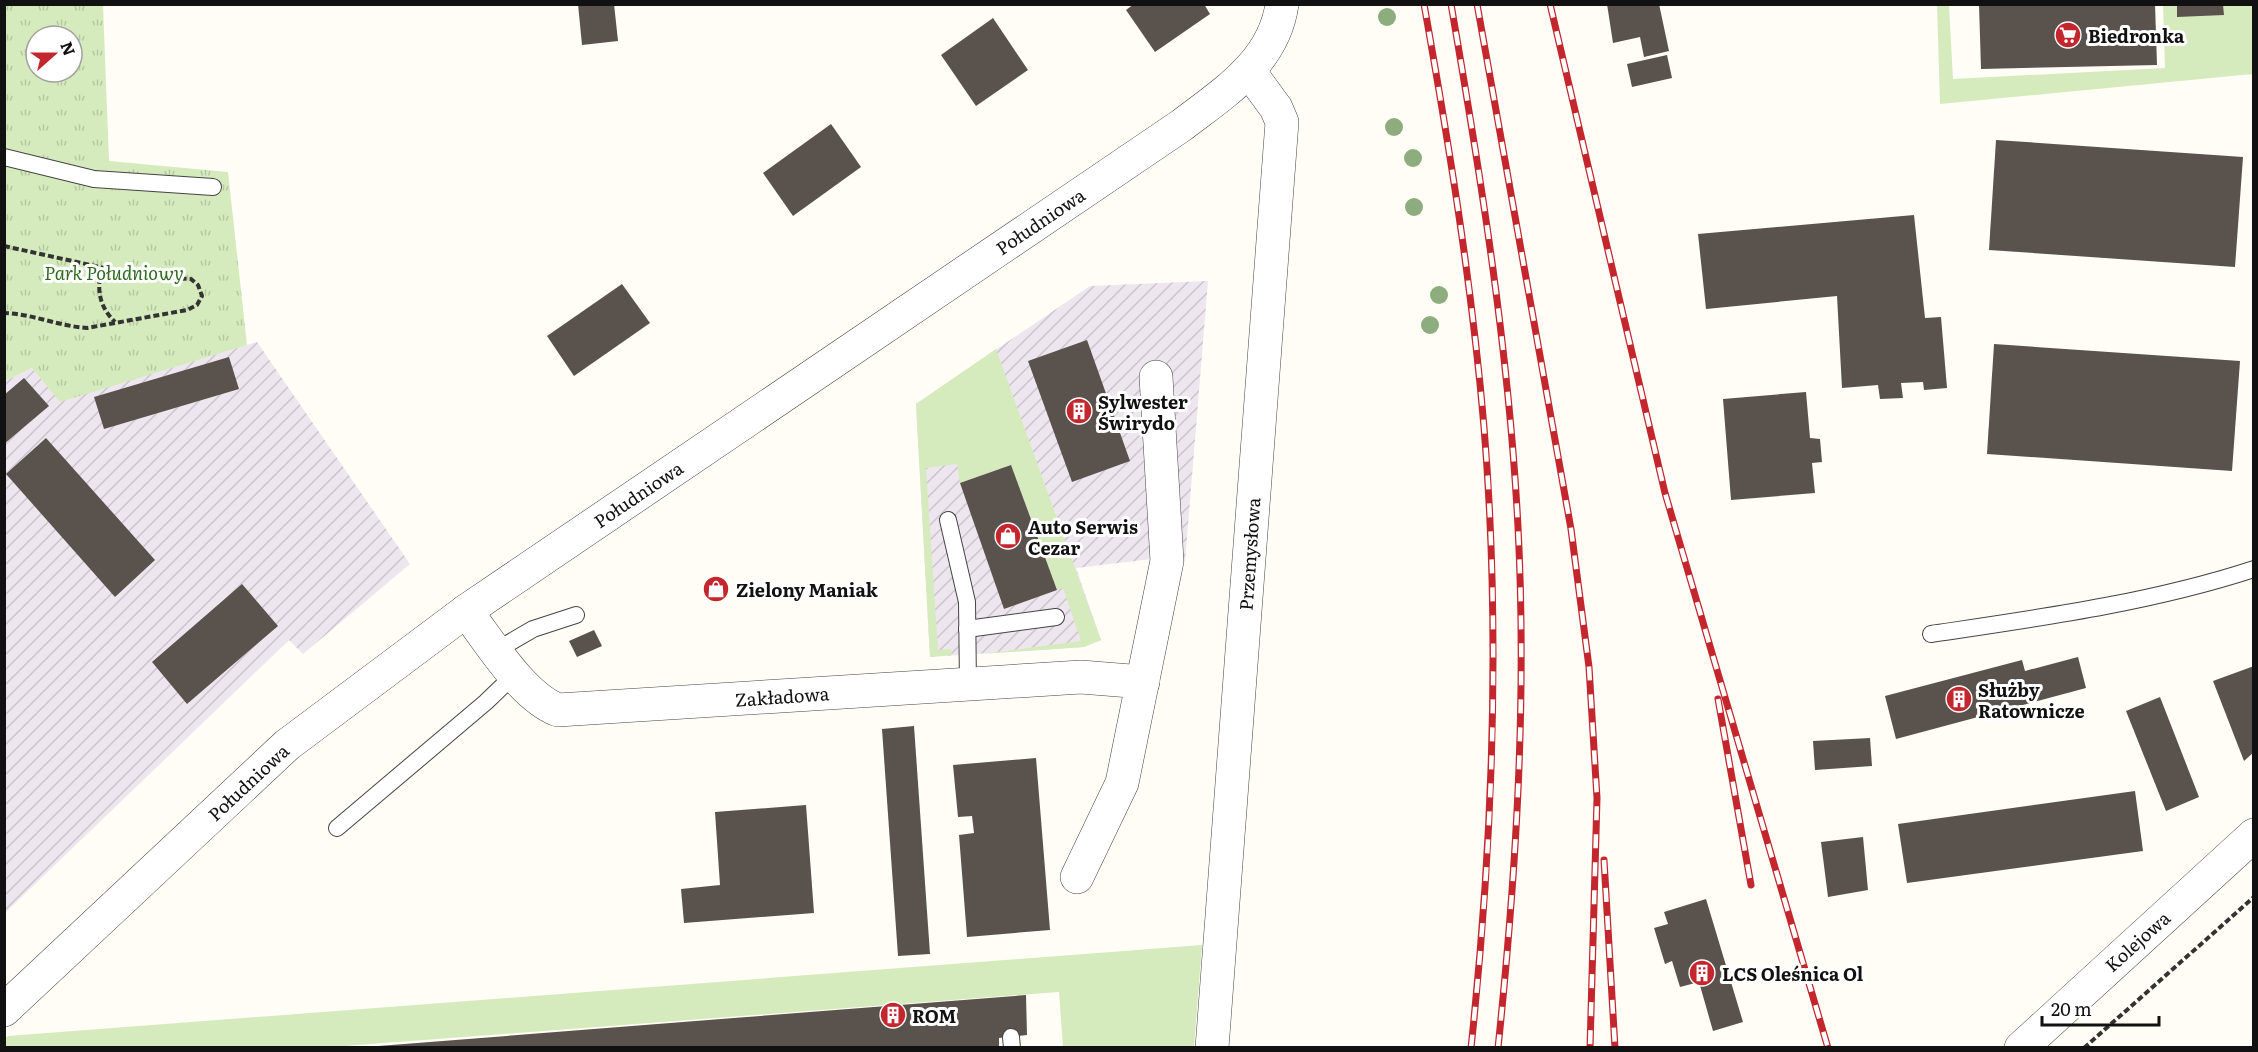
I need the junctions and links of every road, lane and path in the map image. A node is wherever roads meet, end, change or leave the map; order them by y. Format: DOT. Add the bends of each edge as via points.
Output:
graph roads {
  1 [pos="1282,4"];
  2 [pos="1248,71"];
  3 [pos="4,157"];
  4 [pos="213,187"];
  5 [pos="4,246"];
  6 [pos="101,269"];
  7 [pos="4,313"];
  8 [pos="116,323"];
  9 [pos="1156,377"];
  10 [pos="948,520"];
  11 [pos="2253,569"];
  12 [pos="466,610"];
  13 [pos="576,615"];
  14 [pos="1056,617"];
  15 [pos="967,629"];
  16 [pos="1931,634"];
  17 [pos="506,662"];
  18 [pos="1143,682"];
  19 [pos="968,685"];
  20 [pos="337,828"];
  21 [pos="2253,835"];
  22 [pos="1077,877"];
  23 [pos="2253,897"];
  24 [pos="4,1010"];
  25 [pos="1212,1047"];
  26 [pos="2021,1047"];
  27 [pos="2084,1047"];
  1 -- 2 [label="street, Południowa" via="1273,37 1263,56"];
  2 -- 12 [label="street, Południowa" via="1172,132"];
  2 -- 25 [label="street, Przemysłowa" via="1282,122"];
  3 -- 4 [label="lane" via="94,178"];
  5 -- 6 [label="path"];
  6 -- 8 [label="path" via="99,298"];
  6 -- 8 [label="path" via="145,277 191,279 202,296 197,305 187,310"];
  7 -- 8 [label="path" via="24,313 72,327"];
  9 -- 18 [label="street" via="1167,561"];
  10 -- 15 [label="lane" via="967,602"];
  11 -- 16 [label="lane" via="2212,583 2057,615"];
  12 -- 17 [label="street, Zakładowa"];
  12 -- 24 [label="street, Południowa" via="287,745"];
  13 -- 17 [label="lane" via="533,629"];
  14 -- 15 [label="lane"];
  15 -- 19 [label="lane"];
  17 -- 19 [label="street, Zakładowa" via="544,704 558,710"];
  17 -- 20 [label="lane" via="486,702"];
  18 -- 19 [label="street, Zakładowa" via="1081,677"];
  18 -- 22 [label="street" via="1122,783"];
  21 -- 26 [label="street, Kolejowa"];
  23 -- 27 [label="path"];
}
